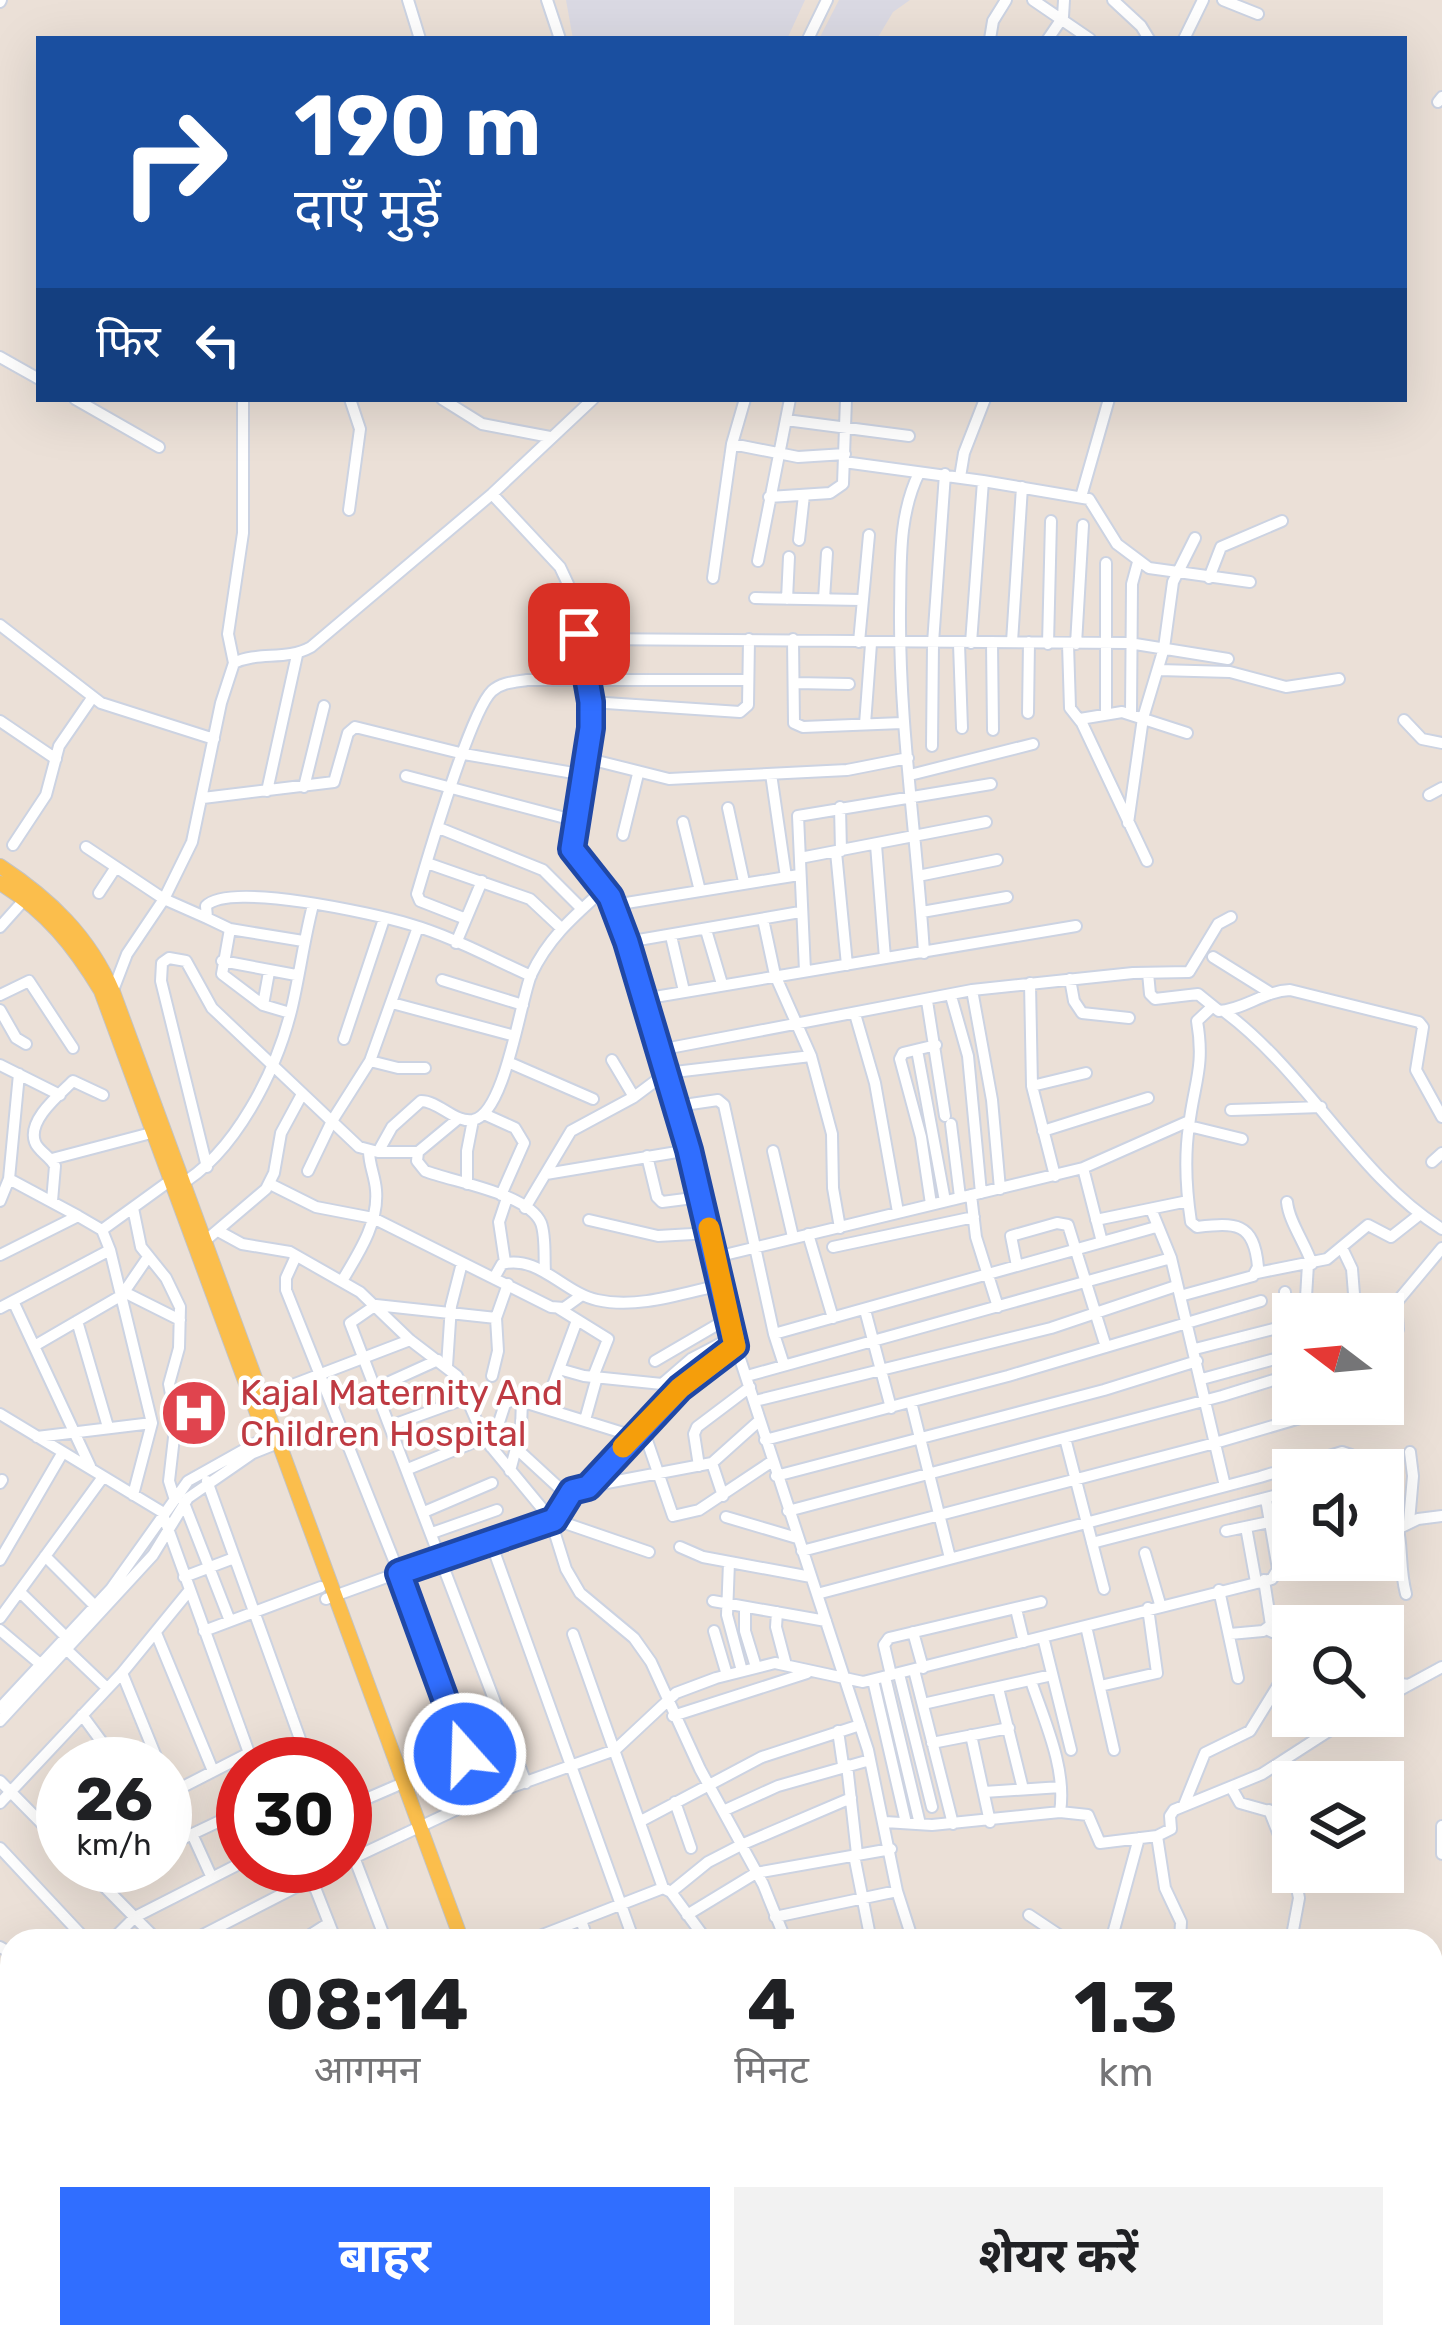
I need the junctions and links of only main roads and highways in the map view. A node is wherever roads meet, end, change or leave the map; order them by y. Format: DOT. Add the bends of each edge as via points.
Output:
graph roads {
  1 [pos="0,866"];
  2 [pos="0,883"];
  3 [pos="98,972"];
  4 [pos="110,997"];
  5 [pos="176,1184"];
  6 [pos="200,1245"];
  7 [pos="272,1439"];
  8 [pos="327,1594"];
  9 [pos="416,1827"];
  10 [pos="454,1929"];
  1 -- 3 [label="main road" via="58,909"];
  2 -- 3 [label="main road"];
  3 -- 4 [label="main road"];
  4 -- 5 [label="main road"];
  4 -- 5 [label="main road"];
  5 -- 6 [label="main road"];
  6 -- 7 [label="main road"];
  6 -- 7 [label="main road"];
  7 -- 8 [label="main road"];
  8 -- 9 [label="main road"];
  8 -- 9 [label="main road"];
  9 -- 10 [label="main road"];
}
